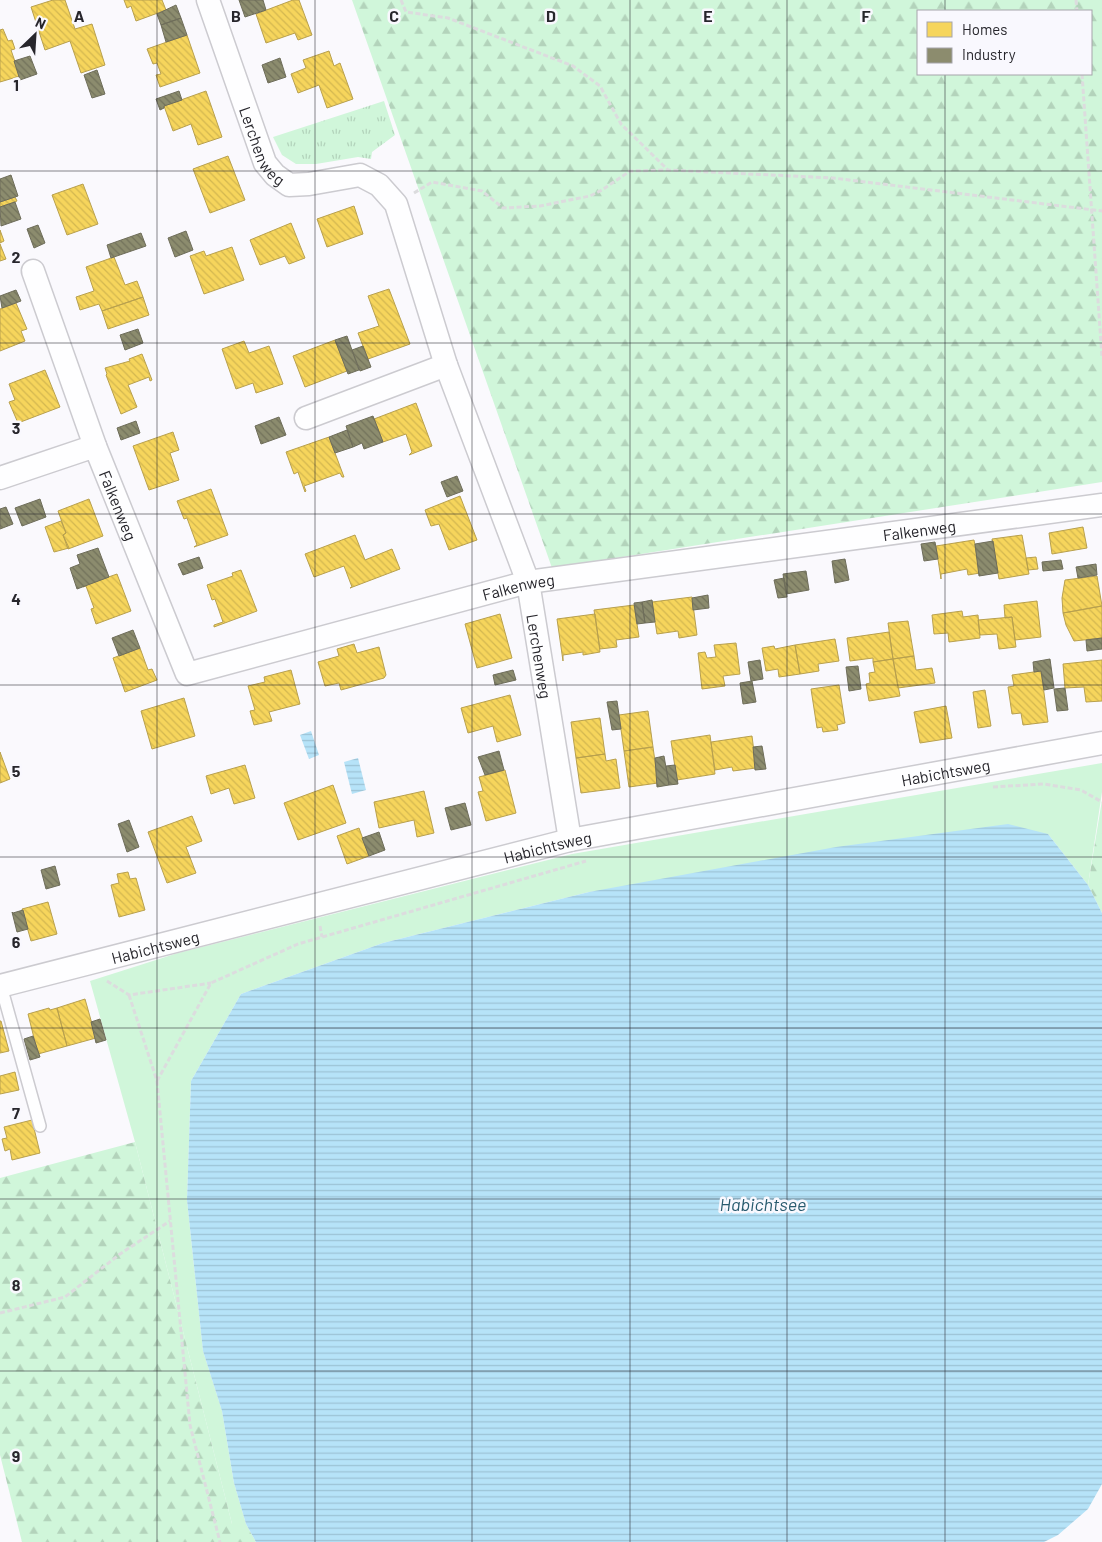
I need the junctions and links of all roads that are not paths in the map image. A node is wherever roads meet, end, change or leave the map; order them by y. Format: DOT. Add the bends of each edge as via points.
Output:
graph roads {
  1 [pos="208,0"];
  2 [pos="33,270"];
  3 [pos="446,366"];
  4 [pos="306,418"];
  5 [pos="94,446"];
  6 [pos="0,478"];
  7 [pos="1102,505"];
  8 [pos="528,582"];
  9 [pos="1102,743"];
  10 [pos="570,840"];
  11 [pos="0,984"];
  12 [pos="40,1126"];
  1 -- 3 [label="street, Lerchenweg" via="265,163 276,175 289,185 360,175 379,185 396,204"];
  2 -- 5 [label="street, Falkenweg"];
  3 -- 4 [label="street"];
  3 -- 8 [label="street, Lerchenweg"];
  5 -- 6 [label="street"];
  5 -- 8 [label="street, Falkenweg" via="187,674"];
  7 -- 8 [label="street, Falkenweg"];
  8 -- 10 [label="street, Lerchenweg"];
  9 -- 10 [label="street, Habichtsweg"];
  10 -- 11 [label="street, Habichtsweg"];
  11 -- 12 [label="lane"];
}
